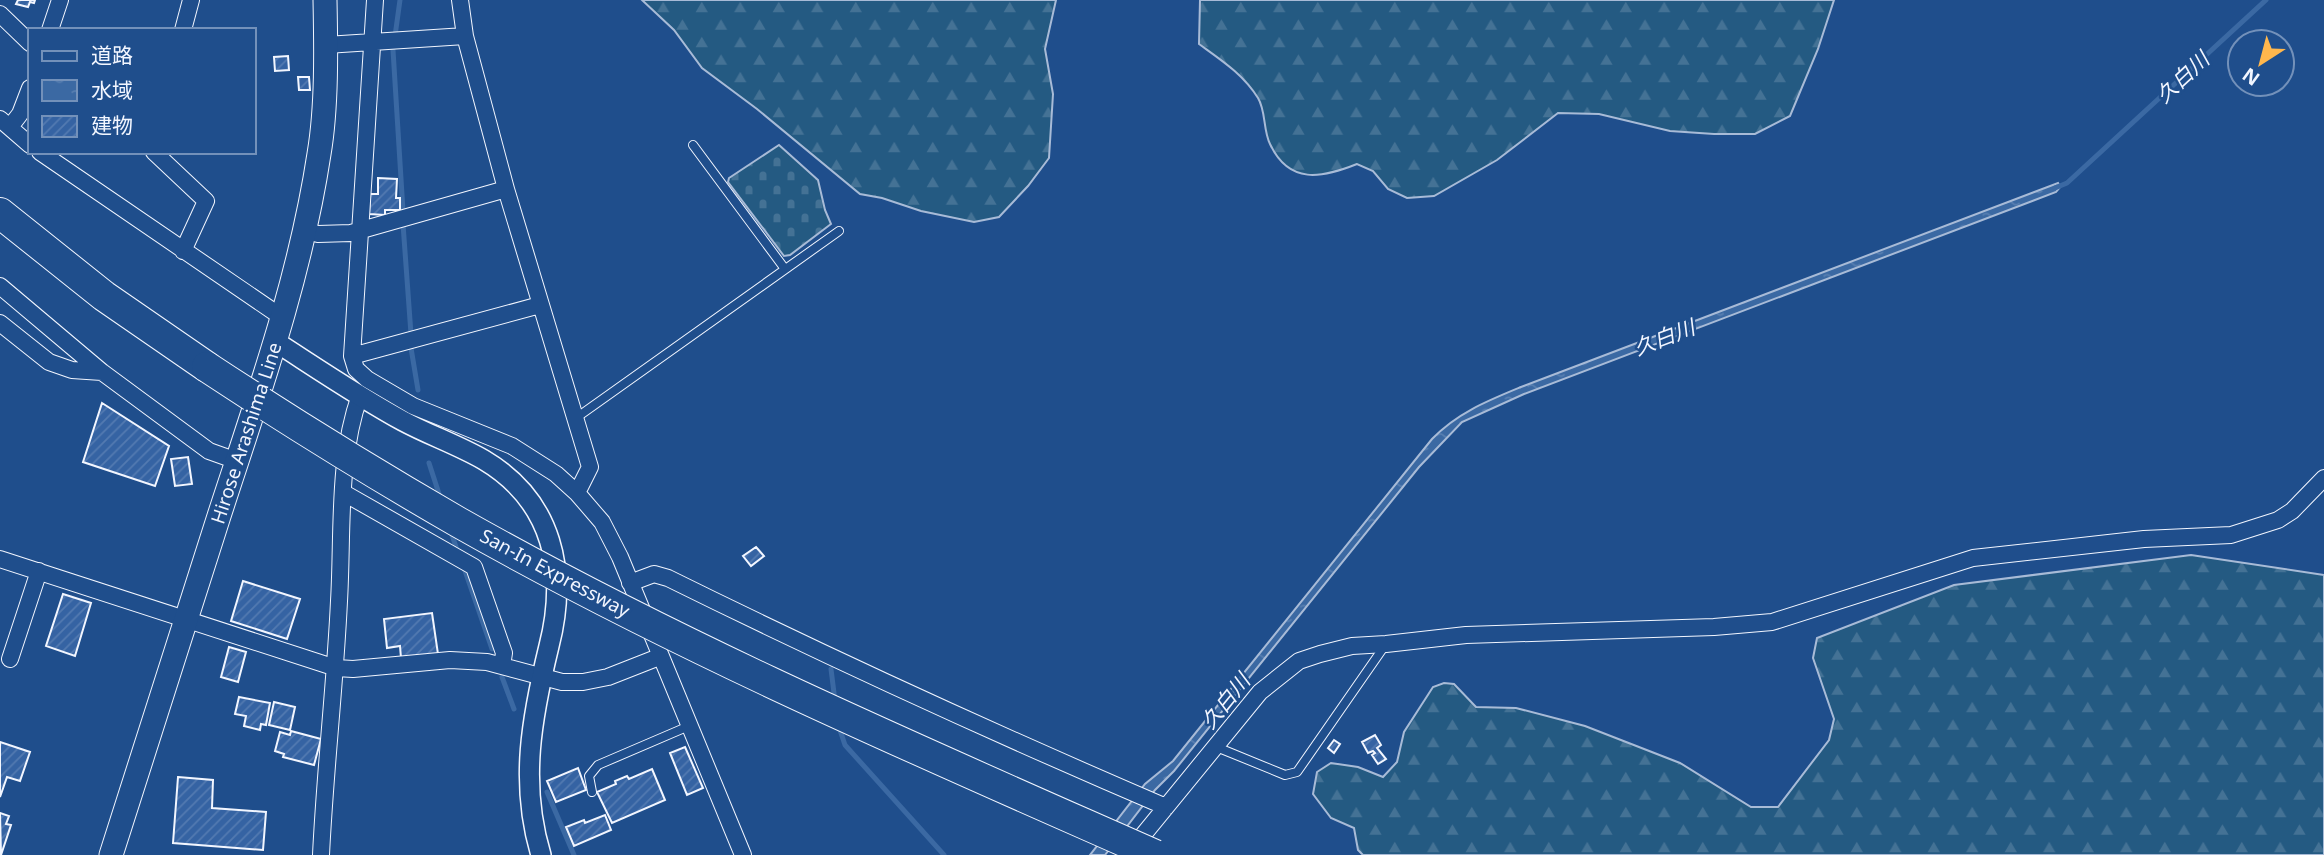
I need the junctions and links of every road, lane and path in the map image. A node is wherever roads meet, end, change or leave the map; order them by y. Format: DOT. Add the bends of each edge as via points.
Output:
graph roads {
  1 [pos="60,0"];
  2 [pos="191,0"];
  3 [pos="325,0"];
  4 [pos="375,0"];
  5 [pos="460,0"];
  6 [pos="0,14"];
  7 [pos="51,28"];
  8 [pos="184,28"];
  9 [pos="465,36"];
  10 [pos="28,41"];
  11 [pos="373,43"];
  12 [pos="326,45"];
  13 [pos="28,93"];
  14 [pos="5,123"];
  15 [pos="28,143"];
  16 [pos="692,145"];
  17 [pos="43,154"];
  18 [pos="156,154"];
  19 [pos="506,189"];
  20 [pos="0,213"];
  21 [pos="0,226"];
  22 [pos="362,228"];
  23 [pos="305,231"];
  24 [pos="839,231"];
  25 [pos="183,251"];
  26 [pos="785,269"];
  27 [pos="0,286"];
  28 [pos="540,305"];
  29 [pos="284,318"];
  30 [pos="0,323"];
  31 [pos="276,342"];
  32 [pos="352,356"];
  33 [pos="102,372"];
  34 [pos="204,372"];
  35 [pos="360,395"];
  36 [pos="574,419"];
  37 [pos="237,460"];
  38 [pos="2324,478"];
  39 [pos="344,493"];
  40 [pos="578,493"];
  41 [pos="0,559"];
  42 [pos="39,571"];
  43 [pos="630,583"];
  44 [pos="185,619"];
  45 [pos="1386,644"];
  46 [pos="659,657"];
  47 [pos="10,659"];
  48 [pos="502,666"];
  49 [pos="336,668"];
  50 [pos="542,677"];
  51 [pos="689,726"];
  52 [pos="1214,746"];
  53 [pos="592,792"];
  54 [pos="1166,807"];
  55 [pos="111,855"];
  56 [pos="321,855"];
  57 [pos="541,855"];
  58 [pos="744,855"];
  59 [pos="1129,855"];
  60 [pos="1155,855"];
  1 -- 7 [label="street"];
  2 -- 8 [label="street"];
  3 -- 12 [label="main road, Hirose Arashima Line"];
  4 -- 11 [label="street"];
  5 -- 9 [label="street"];
  6 -- 10 [label="street"];
  9 -- 11 [label="street"];
  9 -- 19 [label="street"];
  11 -- 12 [label="street"];
  11 -- 22 [label="street"];
  12 -- 23 [label="main road, Hirose Arashima Line" via="320,151"];
  13 -- 14 [label="street" via="20,114"];
  14 -- 15 [label="street"];
  16 -- 26 [label="lane"];
  17 -- 25 [label="street"];
  18 -- 25 [label="street" via="206,201"];
  19 -- 22 [label="street"];
  19 -- 28 [label="street"];
  20 -- 34 [label="highway, San-In Expressway"];
  21 -- 34 [label="highway, San-In Expressway" via="99,302"];
  22 -- 23 [label="street" via="351,233"];
  22 -- 32 [label="street"];
  23 -- 29 [label="main road, Hirose Arashima Line"];
  24 -- 26 [label="lane"];
  25 -- 29 [label="street"];
  26 -- 36 [label="lane"];
  27 -- 33 [label="street"];
  28 -- 32 [label="street"];
  28 -- 36 [label="street"];
  29 -- 31 [label="main road, Hirose Arashima Line"];
  30 -- 33 [label="street" via="49,362 72,370"];
  31 -- 35 [label="street"];
  31 -- 37 [label="main road, Hirose Arashima Line"];
  32 -- 40 [label="street" via="356,369 367,379 413,406 512,446"];
  33 -- 37 [label="street" via="209,451"];
  34 -- 59 [label="highway, San-In Expressway" via="370,482 581,598 712,664"];
  34 -- 60 [label="highway, San-In Expressway, bridge" via="460,523 640,617"];
  35 -- 39 [label="street" via="351,420"];
  35 -- 50 [label="street" via="486,461 527,498 545,524 557,568 552,634"];
  36 -- 40 [label="street" via="590,467"];
  37 -- 44 [label="main road, Hirose Arashima Line"];
  38 -- 45 [label="street" via="2278,520 2231,535 2144,539 1973,558 1772,622 1466,635"];
  39 -- 48 [label="street" via="474,566 505,653"];
  39 -- 49 [label="street"];
  40 -- 43 [label="street" via="603,522"];
  41 -- 42 [label="street"];
  42 -- 44 [label="street"];
  42 -- 47 [label="street"];
  43 -- 46 [label="street"];
  43 -- 54 [label="street" via="654,574 668,578 1016,743"];
  44 -- 49 [label="street"];
  44 -- 55 [label="main road, Hirose Arashima Line"];
  45 -- 52 [label="street" via="1352,646 1299,661 1260,692"];
  45 -- 52 [label="lane" via="1297,772 1285,775"];
  46 -- 50 [label="street" via="583,682"];
  46 -- 51 [label="street"];
  48 -- 49 [label="street" via="450,660"];
  48 -- 50 [label="street"];
  49 -- 56 [label="street"];
  50 -- 57 [label="street" via="530,734 528,775 532,822"];
  51 -- 53 [label="lane" via="598,765 589,776"];
  51 -- 58 [label="street"];
  52 -- 54 [label="street"];
  54 -- 59 [label="street"];
}
